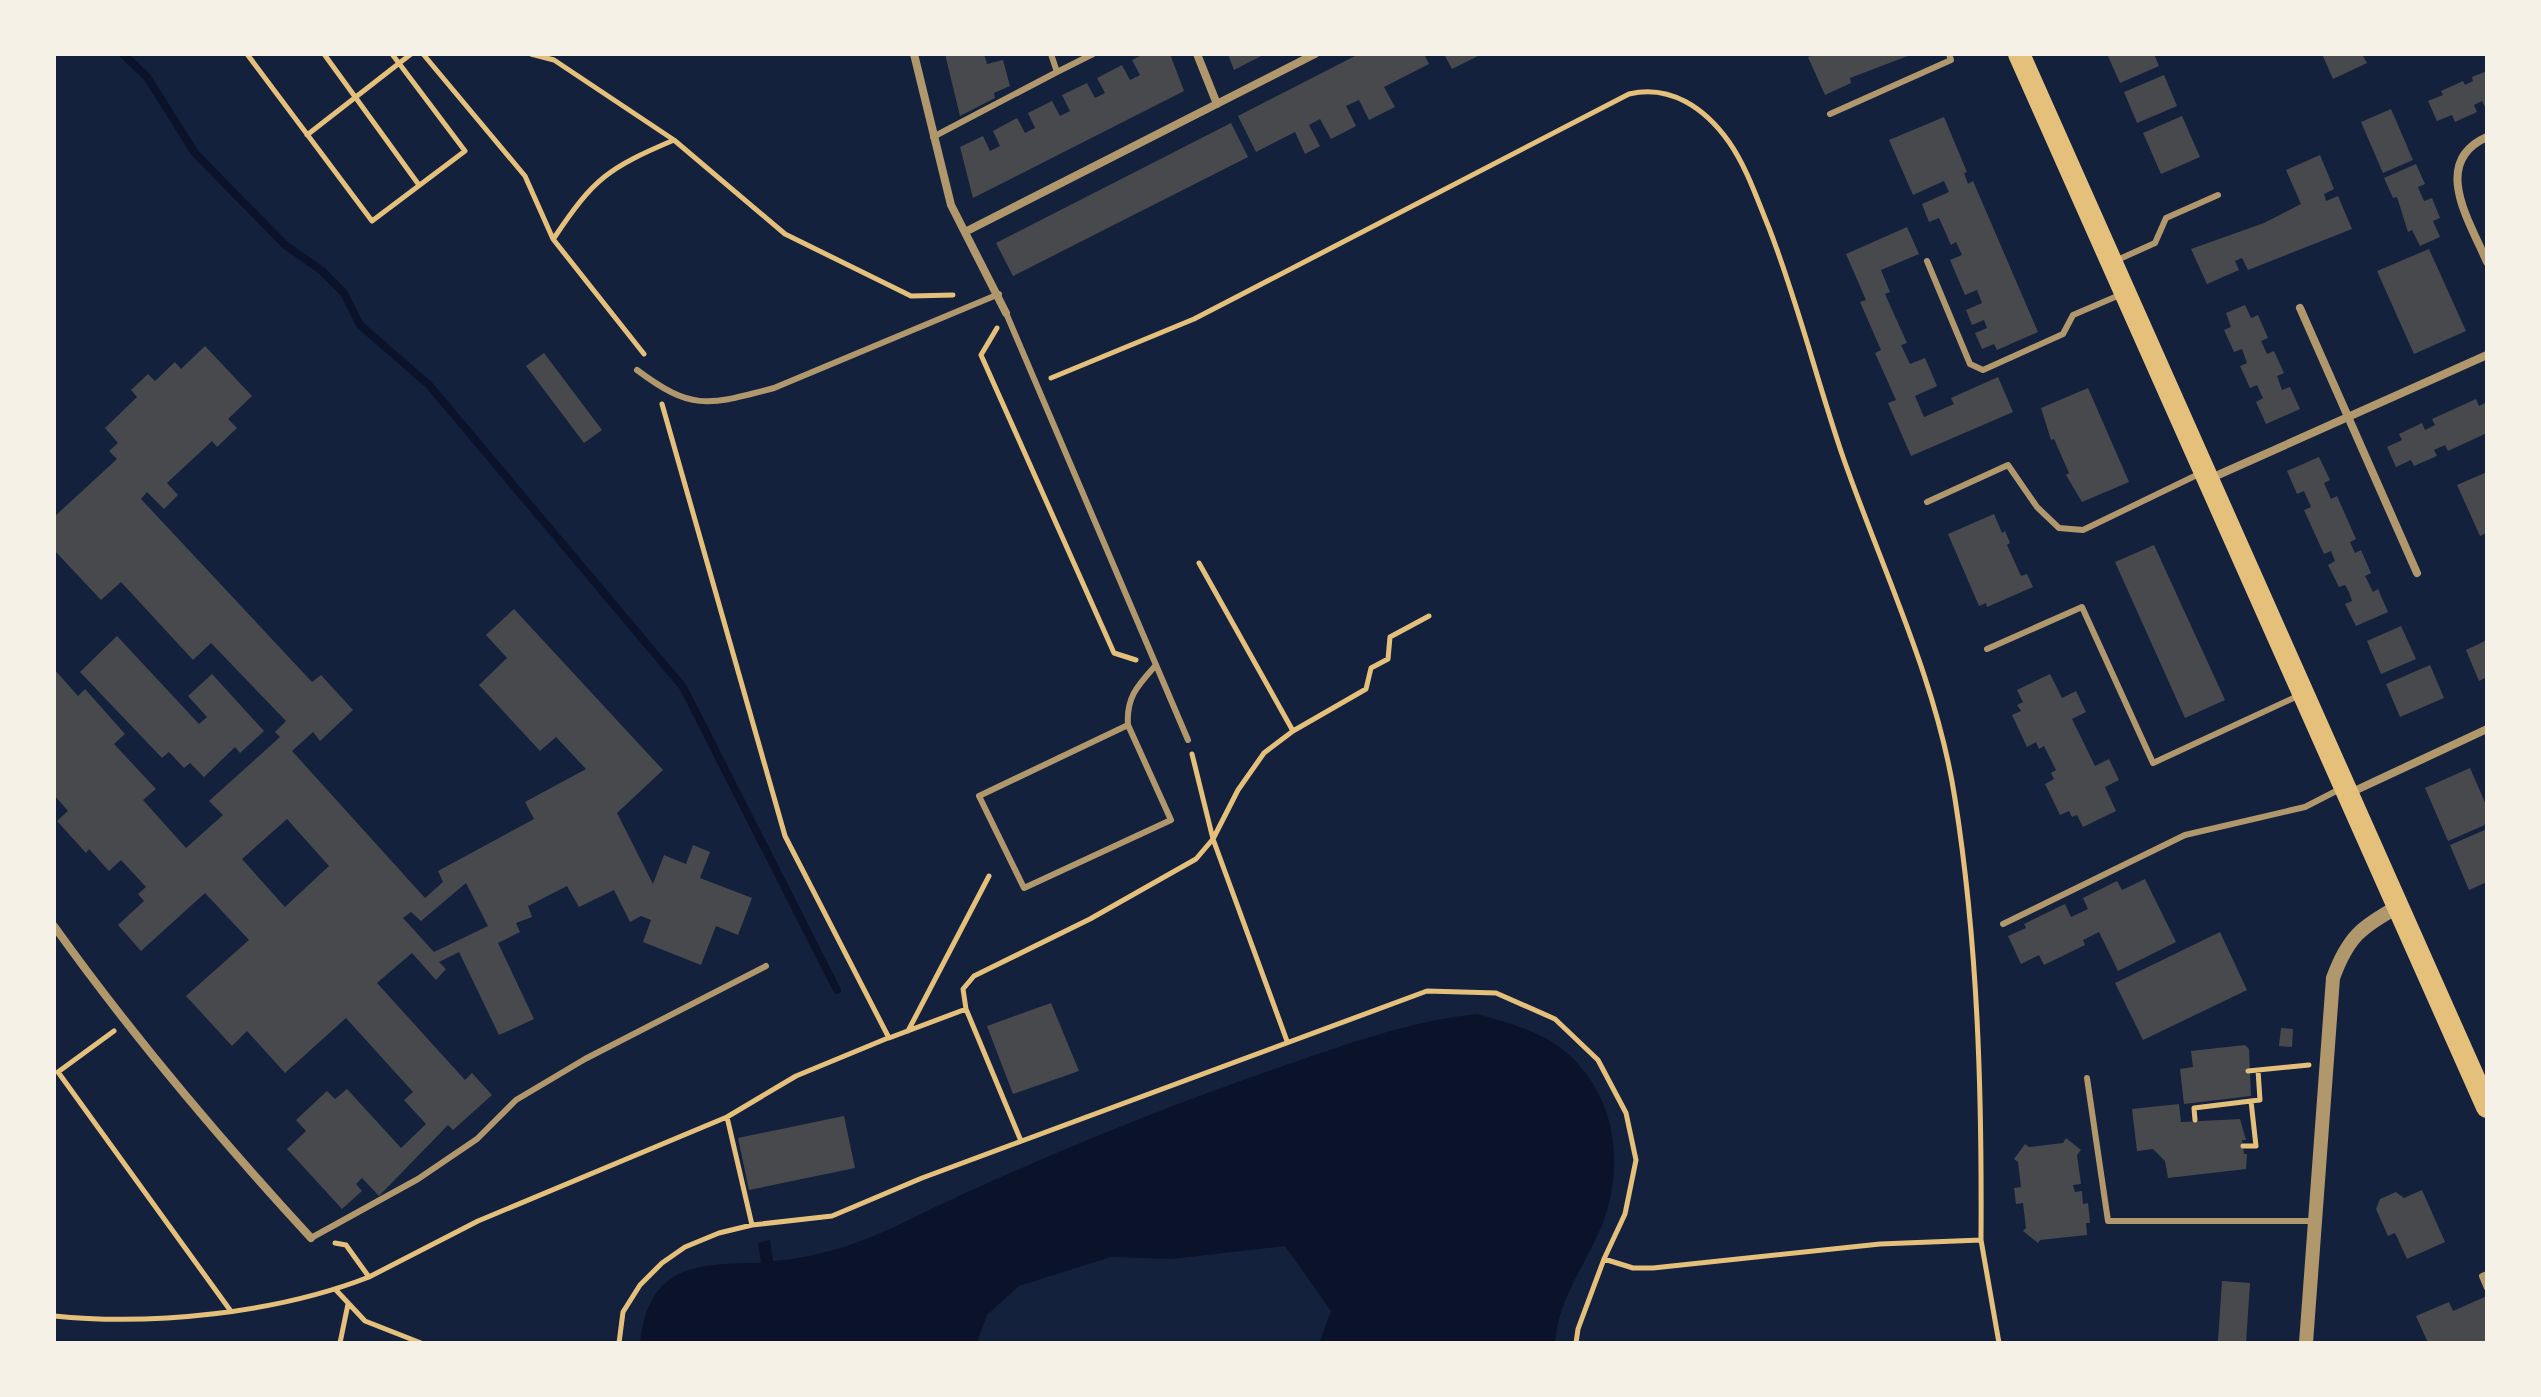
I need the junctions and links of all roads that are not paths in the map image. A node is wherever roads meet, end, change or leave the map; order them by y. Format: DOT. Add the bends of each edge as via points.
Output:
graph roads {
  1 [pos="914,54"];
  2 [pos="1051,54"];
  3 [pos="1093,54"];
  4 [pos="1197,54"];
  5 [pos="1315,54"];
  6 [pos="1949,54"];
  7 [pos="2019,54"];
  8 [pos="1057,72"];
  9 [pos="1217,104"];
  10 [pos="1830,114"];
  11 [pos="933,137"];
  12 [pos="2487,137"];
  13 [pos="2218,195"];
  14 [pos="965,232"];
  15 [pos="1927,261"];
  16 [pos="2112,262"];
  17 [pos="2487,262"];
  18 [pos="2125,292"];
  19 [pos="999,294"];
  20 [pos="2300,308"];
  21 [pos="1006,313"];
  22 [pos="2487,355"];
  23 [pos="637,370"];
  24 [pos="2348,417"];
  25 [pos="2206,476"];
  26 [pos="1927,502"];
  27 [pos="2417,573"];
  28 [pos="1987,649"];
  29 [pos="1156,665"];
  30 [pos="2304,694"];
  31 [pos="1128,725"];
  32 [pos="2487,729"];
  33 [pos="1188,740"];
  34 [pos="2347,790"];
  35 [pos="2399,906"];
  36 [pos="2003,924"];
  37 [pos="54,926"];
  38 [pos="766,966"];
  39 [pos="2087,1078"];
  40 [pos="2487,1107"];
  41 [pos="2315,1221"];
  42 [pos="311,1238"];
  43 [pos="2487,1274"];
  44 [pos="2487,1288"];
  45 [pos="2306,1343"];
  1 -- 11 [label="street"];
  2 -- 8 [label="lane"];
  3 -- 8 [label="lane"];
  4 -- 9 [label="street"];
  5 -- 9 [label="street"];
  6 -- 10 [label="lane" via="1951,60"];
  7 -- 16 [label="highway"];
  8 -- 11 [label="lane"];
  9 -- 14 [label="street"];
  11 -- 14 [label="street" via="951,205"];
  12 -- 17 [label="street" via="2463,153 2455,172 2459,198"];
  13 -- 16 [label="lane" via="2166,218 2155,243"];
  14 -- 19 [label="street"];
  15 -- 18 [label="lane" via="1970,364 1983,370 2063,334 2073,315"];
  16 -- 18 [label="highway"];
  18 -- 25 [label="highway"];
  19 -- 21 [label="street"];
  19 -- 23 [label="lane" via="774,388 710,403 685,401"];
  20 -- 24 [label="street"];
  21 -- 29 [label="lane"];
  22 -- 24 [label="street"];
  24 -- 25 [label="street"];
  24 -- 27 [label="street"];
  25 -- 26 [label="lane" via="2083,530 2059,528 2008,465"];
  25 -- 30 [label="highway"];
  28 -- 30 [label="lane" via="2082,607 2153,763"];
  29 -- 31 [label="lane" via="1132,693"];
  29 -- 33 [label="lane"];
  30 -- 34 [label="highway"];
  31 -- 31 [label="lane" via="1171,820 1024,888 979,796"];
  32 -- 34 [label="street"];
  34 -- 35 [label="highway"];
  34 -- 36 [label="lane" via="2305,807 2185,835"];
  35 -- 40 [label="highway"];
  35 -- 41 [label="street" via="2364,926 2344,948 2333,978"];
  37 -- 42 [label="street" via="124,1024"];
  38 -- 42 [label="lane" via="516,1100 477,1139 418,1179"];
  39 -- 41 [label="lane" via="2108,1221"];
  41 -- 45 [label="street"];
  43 -- 44 [label="lane" via="2482,1276"];
}
